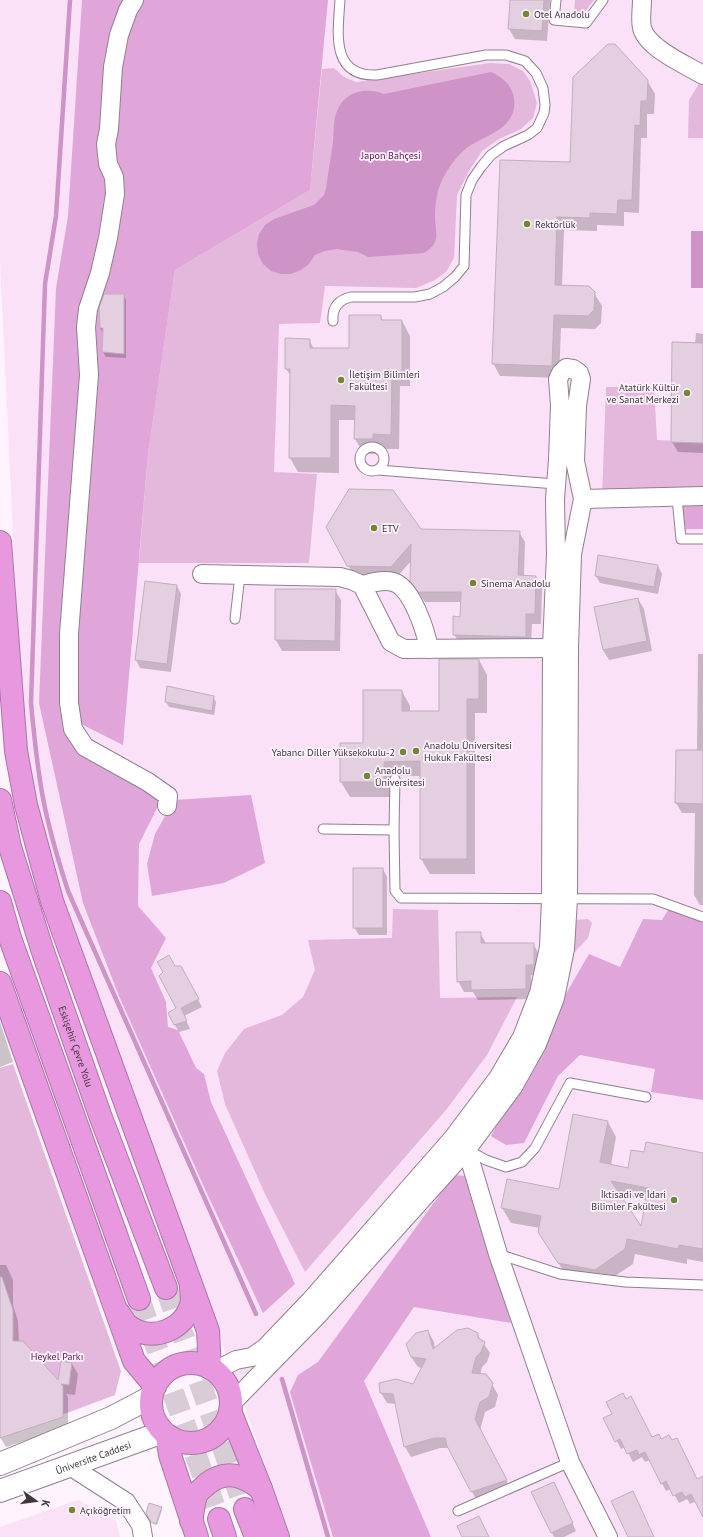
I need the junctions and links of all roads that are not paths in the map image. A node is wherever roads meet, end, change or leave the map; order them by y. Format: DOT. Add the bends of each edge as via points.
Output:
graph roads {
  1 [pos="134,0"];
  2 [pos="340,0"];
  3 [pos="556,0"];
  4 [pos="603,0"];
  5 [pos="642,0"];
  6 [pos="703,75"];
  7 [pos="333,321"];
  8 [pos="378,470"];
  9 [pos="556,484"];
  10 [pos="703,496"];
  11 [pos="677,498"];
  12 [pos="581,499"];
  13 [pos="555,511"];
  14 [pos="703,540"];
  15 [pos="0,542"];
  16 [pos="202,574"];
  17 [pos="240,575"];
  18 [pos="362,585"];
  19 [pos="235,619"];
  20 [pos="561,648"];
  21 [pos="429,649"];
  22 [pos="394,779"];
  23 [pos="0,800"];
  24 [pos="167,806"];
  25 [pos="323,829"];
  26 [pos="394,830"];
  27 [pos="560,899"];
  28 [pos="0,902"];
  29 [pos="703,917"];
  30 [pos="0,983"];
  31 [pos="646,1097"];
  32 [pos="460,1130"];
  33 [pos="466,1149"];
  34 [pos="498,1254"];
  35 [pos="190,1282"];
  36 [pos="703,1285"];
  37 [pos="166,1288"];
  38 [pos="139,1299"];
  39 [pos="117,1310"];
  40 [pos="213,1369"];
  41 [pos="153,1392"];
  42 [pos="231,1408"];
  43 [pos="165,1434"];
  44 [pos="570,1462"];
  45 [pos="0,1464"];
  46 [pos="70,1466"];
  47 [pos="261,1489"];
  48 [pos="0,1491"];
  49 [pos="245,1509"];
  50 [pos="458,1511"];
  51 [pos="194,1529"];
  52 [pos="142,1531"];
  53 [pos="256,1537"];
  54 [pos="278,1537"];
  55 [pos="608,1537"];
  1 -- 24 [label="street" via="119,35 113,67 106,144 108,164 114,177 115,194 100,273 88,309 86,327 88,375 69,634 69,703 73,729 85,747 168,796"];
  2 -- 7 [label="lane" via="338,45 343,60 354,71 377,75 486,55 506,55 525,61 536,73 543,88 545,105 537,128 491,155 472,180 466,195 464,266 455,277 430,294 415,297 345,298 333,310"];
  3 -- 4 [label="lane" via="554,20 586,22"];
  5 -- 6 [label="street" via="642,28 646,38 654,46"];
  8 -- 9 [label="lane"];
  9 -- 12 [label="street"];
  9 -- 12 [label="street" via="560,405 558,380 560,373 566,368 573,368 579,372 581,379 577,406 575,461"];
  9 -- 13 [label="street"];
  10 -- 11 [label="street"];
  11 -- 12 [label="street"];
  11 -- 14 [label="lane" via="681,539"];
  12 -- 13 [label="street"];
  12 -- 20 [label="street"];
  13 -- 20 [label="street"];
  15 -- 35 [label="highway" via="16,751 28,812 52,901"];
  16 -- 17 [label="street"];
  17 -- 18 [label="street" via="340,577"];
  17 -- 19 [label="lane"];
  18 -- 21 [label="street" via="391,642 404,649"];
  18 -- 21 [label="street" via="382,581 393,582 402,587 413,603 427,635"];
  20 -- 21 [label="street"];
  20 -- 27 [label="street"];
  22 -- 26 [label="lane"];
  23 -- 37 [label="highway, Eskişehir Çevre Yolu" via="10,847 43,952 100,1115"];
  25 -- 26 [label="lane"];
  26 -- 27 [label="lane" via="395,891 401,898"];
  27 -- 29 [label="lane" via="653,899"];
  27 -- 32 [label="street" via="539,993 522,1037 498,1078"];
  27 -- 33 [label="street" via="565,949 555,998 537,1044 512,1087"];
  28 -- 38 [label="highway" via="12,946"];
  30 -- 39 [label="highway"];
  31 -- 33 [label="lane" via="570,1083 535,1148 522,1162 506,1167"];
  32 -- 33 [label="street"];
  32 -- 40 [label="street" via="310,1301 265,1348 252,1357"];
  33 -- 34 [label="street"];
  33 -- 42 [label="street"];
  34 -- 36 [label="lane" via="560,1274 625,1282"];
  34 -- 44 [label="street"];
  35 -- 39 [label="highway" via="192,1299 186,1316 174,1328 159,1334 142,1332 127,1324"];
  35 -- 40 [label="highway" via="208,1331"];
  39 -- 41 [label="highway" via="134,1361"];
  40 -- 41 [label="highway" via="198,1364 172,1368 162,1375"];
  40 -- 42 [label="highway" via="227,1386"];
  41 -- 43 [label="highway" via="151,1410 155,1422"];
  41 -- 45 [label="main road" via="111,1418"];
  42 -- 43 [label="highway" via="227,1422 211,1438 189,1444 178,1442"];
  42 -- 47 [label="highway"];
  43 -- 46 [label="main road, Üniversite Caddesi"];
  43 -- 51 [label="highway"];
  44 -- 50 [label="lane"];
  44 -- 55 [label="street"];
  46 -- 48 [label="main road, Üniversite Caddesi"];
  46 -- 52 [label="street" via="126,1502"];
  47 -- 51 [label="highway" via="240,1477 217,1477 196,1495"];
  47 -- 54 [label="highway"];
  49 -- 53 [label="highway"];
}
